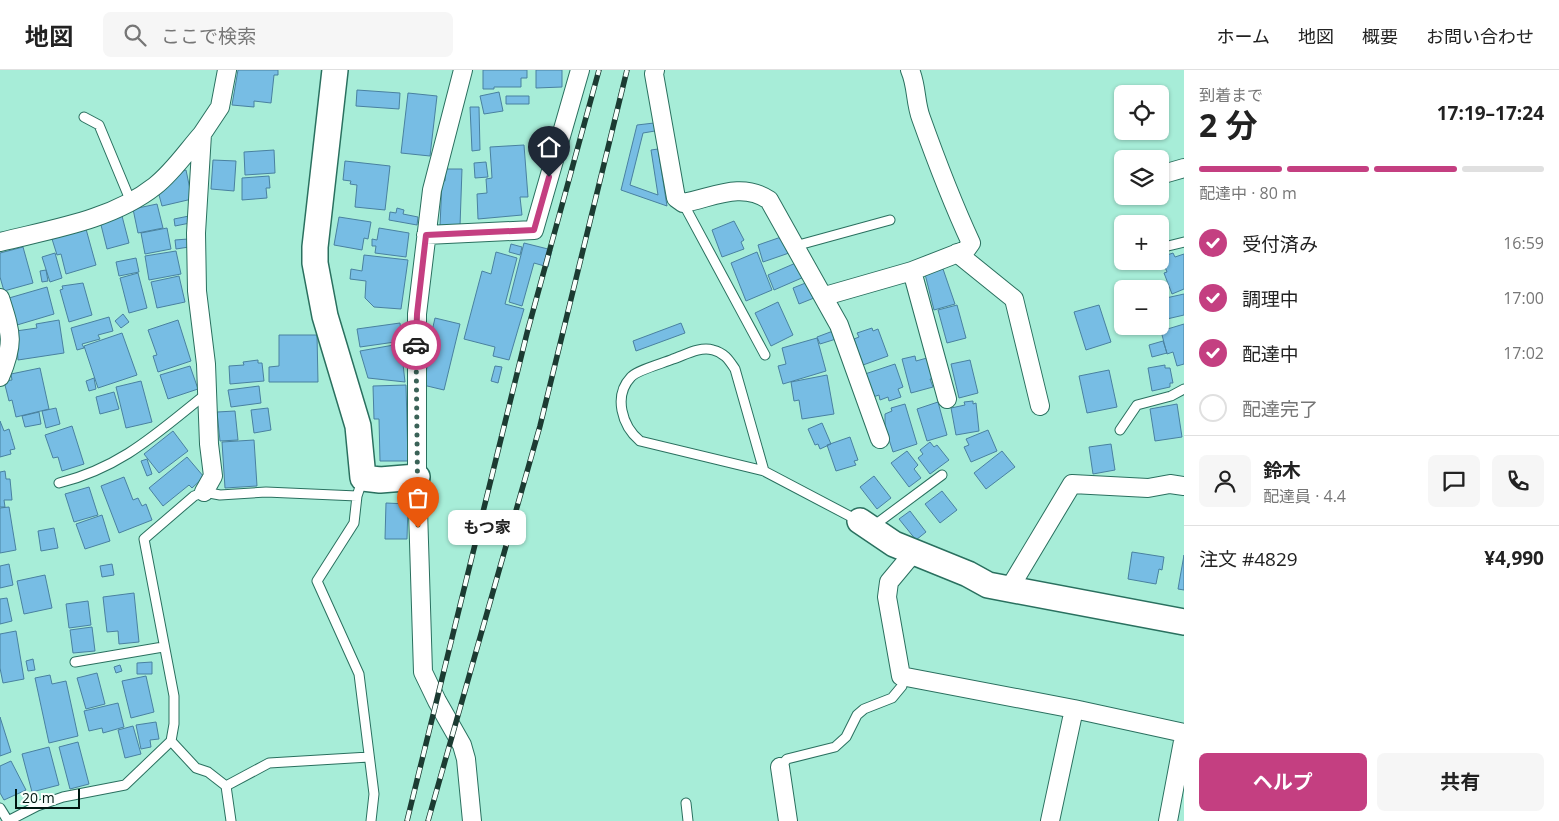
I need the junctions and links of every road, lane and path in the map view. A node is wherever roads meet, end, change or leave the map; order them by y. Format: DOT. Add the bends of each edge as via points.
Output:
graph roads {
  1 [pos="227,70"];
  2 [pos="335,70"];
  3 [pos="463,70"];
  4 [pos="580,70"];
  5 [pos="655,70"];
  6 [pos="910,70"];
  7 [pos="84,117"];
  8 [pos="202,134"];
  9 [pos="1184,168"];
  10 [pos="1169,172"];
  11 [pos="131,202"];
  12 [pos="683,203"];
  13 [pos="890,220"];
  14 [pos="426,235"];
  15 [pos="0,242"];
  16 [pos="1184,242"];
  17 [pos="795,246"];
  18 [pos="1169,246"];
  19 [pos="957,253"];
  20 [pos="912,271"];
  21 [pos="825,296"];
  22 [pos="0,298"];
  23 [pos="765,356"];
  24 [pos="0,377"];
  25 [pos="1184,388"];
  26 [pos="206,394"];
  27 [pos="946,399"];
  28 [pos="1040,406"];
  29 [pos="1120,430"];
  30 [pos="880,439"];
  31 [pos="764,471"];
  32 [pos="942,475"];
  33 [pos="417,477"];
  34 [pos="59,483"];
  35 [pos="1184,486"];
  36 [pos="360,487"];
  37 [pos="204,492"];
  38 [pos="866,524"];
  39 [pos="914,552"];
  40 [pos="1010,589"];
  41 [pos="1184,622"];
  42 [pos="163,647"];
  43 [pos="74,662"];
  44 [pos="901,676"];
  45 [pos="1074,709"];
  46 [pos="1184,735"];
  47 [pos="171,741"];
  48 [pos="369,757"];
  49 [pos="780,767"];
  50 [pos="226,786"];
  51 [pos="686,803"];
  52 [pos="0,808"];
  53 [pos="8,821"];
  54 [pos="231,821"];
  55 [pos="371,821"];
  56 [pos="472,821"];
  57 [pos="688,821"];
  58 [pos="788,821"];
  59 [pos="1050,821"];
  60 [pos="1168,821"];
  1 -- 8 [label="street" via="220,107"];
  2 -- 36 [label="street" via="315,263 325,316 358,426"];
  3 -- 14 [label="street" via="432,190"];
  4 -- 14 [label="street" via="534,230"];
  5 -- 12 [label="street" via="676,198"];
  6 -- 19 [label="street" via="916,83 920,117 971,243 966,250"];
  7 -- 11 [label="lane" via="99,125"];
  8 -- 11 [label="street" via="157,185"];
  8 -- 26 [label="street" via="196,233 197,291 206,364"];
  9 -- 10 [label="street"];
  11 -- 15 [label="street" via="107,213"];
  12 -- 17 [label="street" via="731,190 762,195 769,200"];
  12 -- 23 [label="lane"];
  13 -- 17 [label="lane"];
  14 -- 33 [label="street" via="416,333"];
  16 -- 18 [label="lane"];
  17 -- 21 [label="street"];
  19 -- 20 [label="street"];
  19 -- 28 [label="street" via="1014,299"];
  20 -- 21 [label="street"];
  20 -- 27 [label="street"];
  21 -- 30 [label="street" via="839,325"];
  22 -- 24 [label="street" via="11,333 10,355"];
  25 -- 29 [label="lane" via="1171,396 1137,405"];
  26 -- 34 [label="lane" via="114,463"];
  26 -- 37 [label="street" via="213,476"];
  31 -- 31 [label="lane" via="640,441 629,432 621,403 632,376 700,349 712,349 728,357 735,369"];
  31 -- 38 [label="lane"];
  32 -- 38 [label="lane"];
  33 -- 36 [label="street" via="380,480"];
  33 -- 56 [label="street" via="423,672 462,745"];
  35 -- 40 [label="street" via="1170,484 1148,488 1072,484"];
  36 -- 37 [label="lane" via="220,495"];
  36 -- 48 [label="lane" via="354,523 317,581 359,674"];
  37 -- 42 [label="lane" via="194,496 144,539"];
  38 -- 39 [label="street" via="894,544"];
  39 -- 40 [label="street" via="988,584"];
  39 -- 44 [label="street" via="889,582 887,597"];
  40 -- 41 [label="street"];
  42 -- 43 [label="lane"];
  42 -- 47 [label="lane" via="174,696"];
  44 -- 45 [label="street"];
  44 -- 49 [label="lane" via="902,686 892,698 864,709 857,715 846,737 834,747 787,759"];
  45 -- 46 [label="street"];
  45 -- 59 [label="street"];
  46 -- 60 [label="street"];
  47 -- 50 [label="lane" via="196,768 208,772"];
  47 -- 53 [label="lane" via="125,785 63,797"];
  48 -- 50 [label="lane" via="269,763"];
  48 -- 55 [label="lane" via="374,794"];
  49 -- 58 [label="street"];
  50 -- 54 [label="lane"];
  51 -- 57 [label="lane"];
  52 -- 53 [label="lane"];
}
